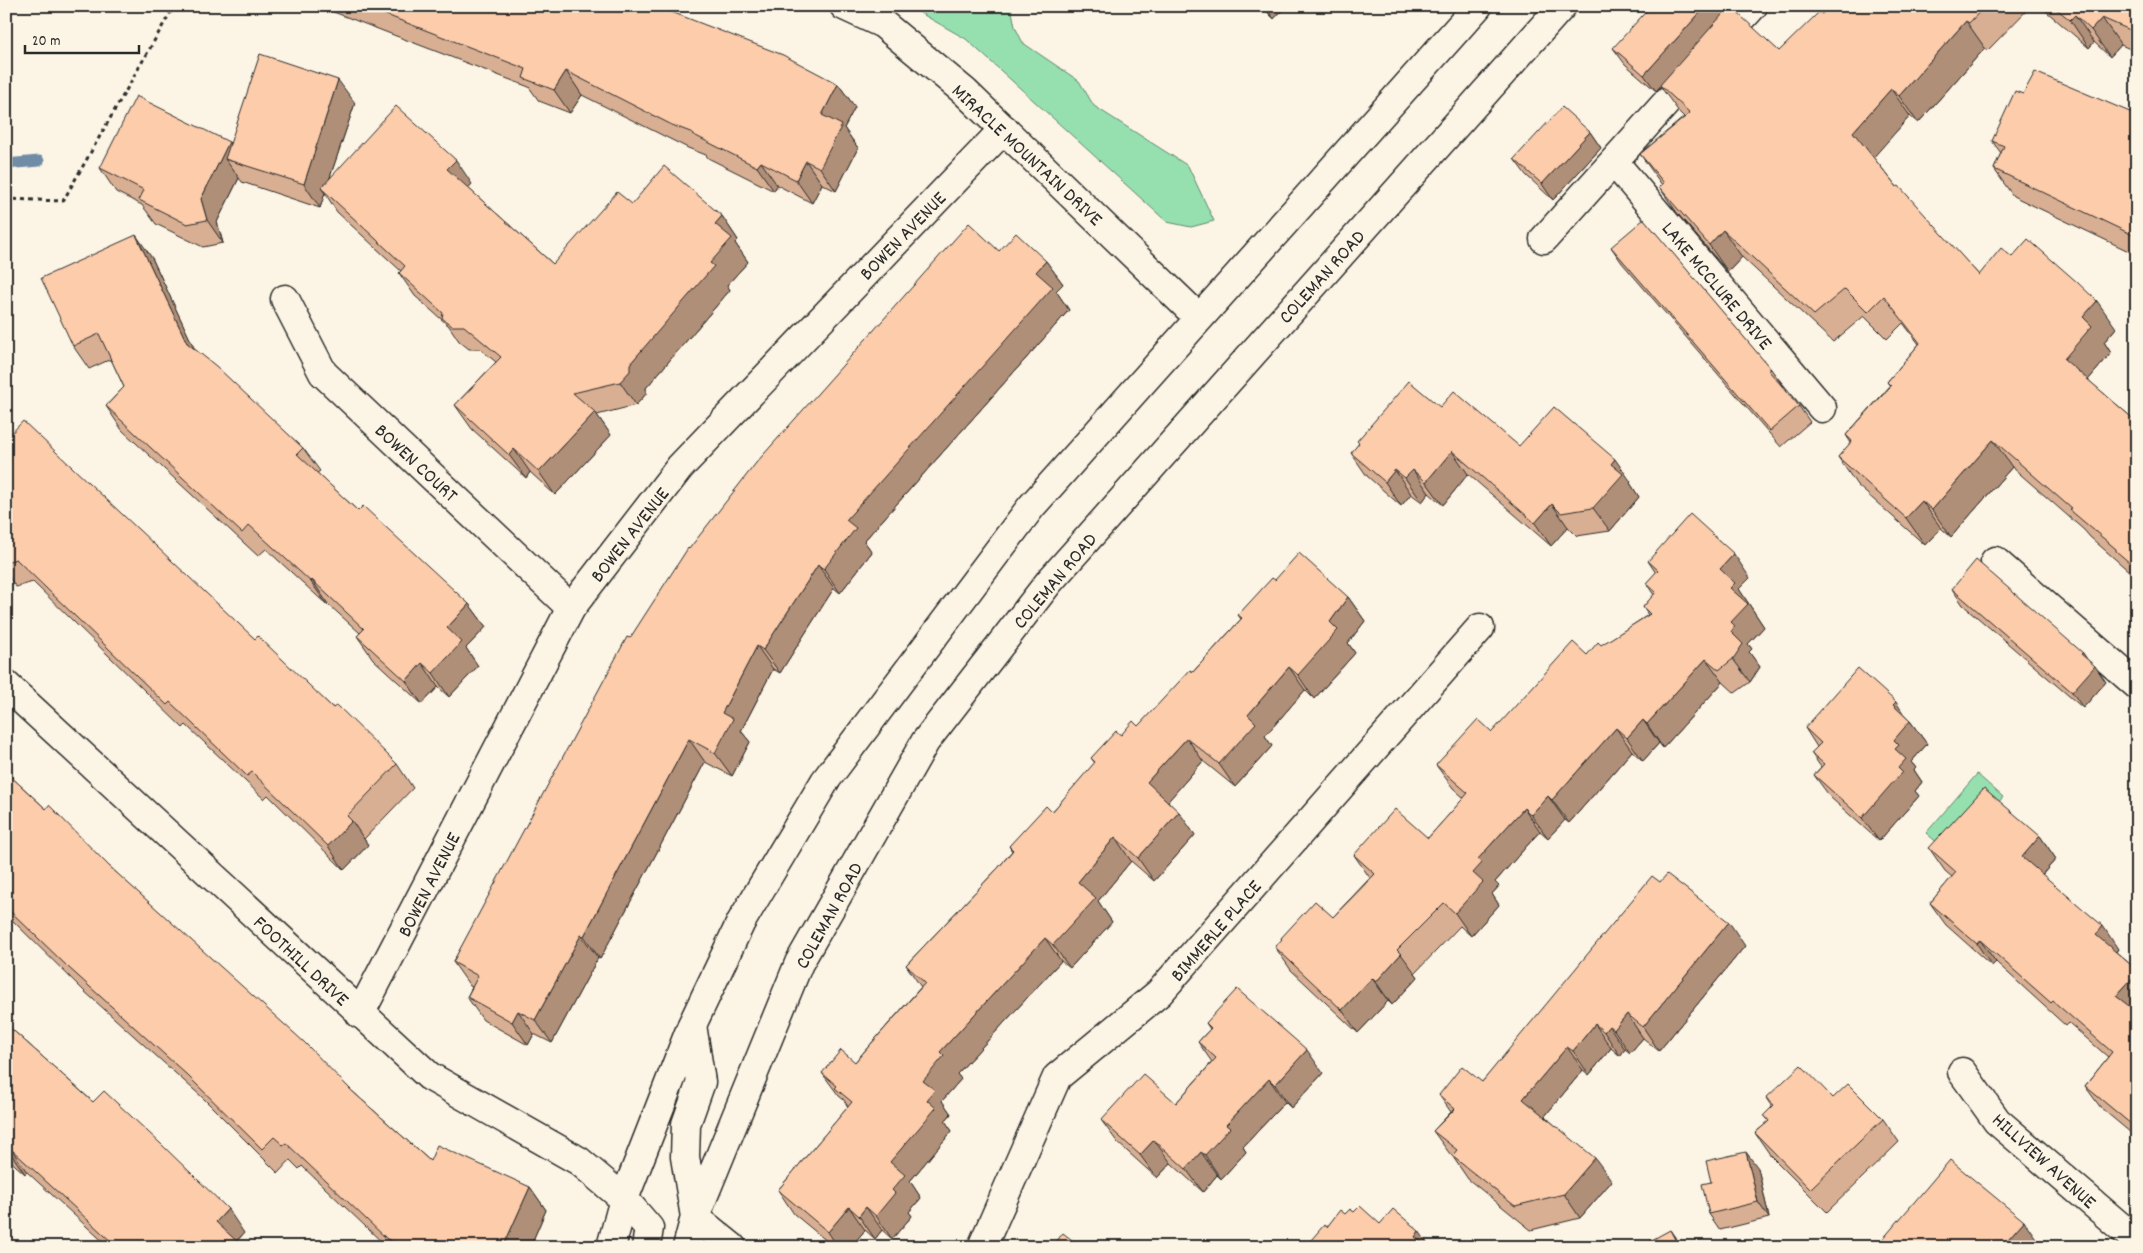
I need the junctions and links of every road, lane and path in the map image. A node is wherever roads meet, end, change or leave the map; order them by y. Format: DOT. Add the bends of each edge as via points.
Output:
graph roads {
  1 [pos="174,6"];
  2 [pos="844,6"];
  3 [pos="1478,6"];
  4 [pos="1562,6"];
  5 [pos="1753,6"];
  6 [pos="1004,130"];
  7 [pos="1614,162"];
  8 [pos="6,199"];
  9 [pos="1544,239"];
  10 [pos="285,299"];
  11 [pos="1199,318"];
  12 [pos="1822,408"];
  13 [pos="1995,561"];
  14 [pos="571,608"];
  15 [pos="1480,628"];
  16 [pos="6,685"];
  17 [pos="2137,685"];
  18 [pos="360,1014"];
  19 [pos="692,1025"];
  20 [pos="1962,1072"];
  21 [pos="624,1199"];
  22 [pos="695,1217"];
  23 [pos="2137,1241"];
  24 [pos="611,1247"];
  25 [pos="646,1247"];
  26 [pos="687,1247"];
  27 [pos="732,1247"];
  28 [pos="982,1247"];
  1 -- 8 [label="path" via="63,201"];
  2 -- 6 [label="street, MIRACLE MOUNTAIN DRIVE" via="883,24 965,92"];
  3 -- 11 [label="street"];
  4 -- 22 [label="street, COLEMAN ROAD" via="1049,582 925,742 799,964"];
  5 -- 7 [label="street"];
  6 -- 11 [label="street, MIRACLE MOUNTAIN DRIVE"];
  6 -- 14 [label="street, BOWEN AVENUE" via="680,467"];
  7 -- 9 [label="street"];
  7 -- 12 [label="street, LAKE MCCLURE DRIVE"];
  10 -- 14 [label="street, BOWEN COURT" via="323,373"];
  11 -- 19 [label="street" via="1030,507 825,781 741,922"];
  13 -- 17 [label="street"];
  14 -- 18 [label="street, BOWEN AVENUE"];
  15 -- 28 [label="street, BIMMERLE PLACE" via="1159,993 1057,1076"];
  16 -- 18 [label="street, FOOTHILL DRIVE"];
  18 -- 21 [label="street, FOOTHILL DRIVE" via="429,1076 579,1162"];
  19 -- 21 [label="street"];
  19 -- 22 [label="street" via="702,1082 686,1124 685,1157"];
  20 -- 23 [label="street, HILLVIEW AVENUE" via="1997,1121"];
  21 -- 24 [label="street"];
  21 -- 25 [label="street, FOOTHILL DRIVE" via="649,1228"];
  22 -- 26 [label="street, COLEMAN ROAD"];
  22 -- 27 [label="street"];
}
